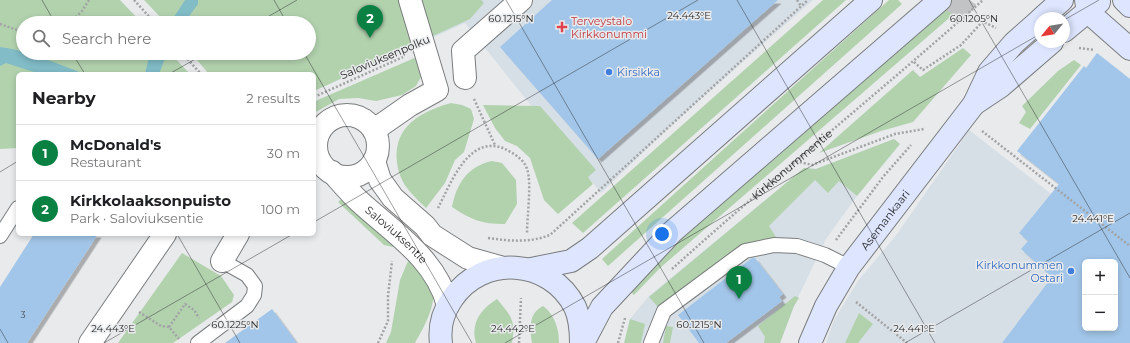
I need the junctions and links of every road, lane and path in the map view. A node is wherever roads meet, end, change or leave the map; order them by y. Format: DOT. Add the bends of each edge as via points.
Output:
graph roads {
  1 [pos="89,0"];
  2 [pos="134,0"];
  3 [pos="410,0"];
  4 [pos="521,0"];
  5 [pos="797,0"];
  6 [pos="808,0"];
  7 [pos="871,0"];
  8 [pos="940,0"];
  9 [pos="983,0"];
  10 [pos="1062,0"];
  11 [pos="1124,0"];
  12 [pos="1092,4"];
  13 [pos="801,6"];
  14 [pos="1130,6"];
  15 [pos="1049,12"];
  16 [pos="77,16"];
  17 [pos="149,16"];
  18 [pos="983,21"];
  19 [pos="0,24"];
  20 [pos="1034,25"];
  21 [pos="1070,25"];
  22 [pos="16,30"];
  23 [pos="424,47"];
  24 [pos="1045,48"];
  25 [pos="1130,49"];
  26 [pos="189,60"];
  27 [pos="914,62"];
  28 [pos="199,72"];
  29 [pos="465,78"];
  30 [pos="316,96"];
  31 [pos="974,104"];
  32 [pos="925,129"];
  33 [pos="980,129"];
  34 [pos="374,130"];
  35 [pos="316,144"];
  36 [pos="495,145"];
  37 [pos="316,151"];
  38 [pos="374,161"];
  39 [pos="796,161"];
  40 [pos="332,172"];
  41 [pos="16,211"];
  42 [pos="436,214"];
  43 [pos="527,233"];
  44 [pos="0,236"];
  45 [pos="164,236"];
  46 [pos="237,236"];
  47 [pos="486,237"];
  48 [pos="1130,246"];
  49 [pos="397,256"];
  50 [pos="222,261"];
  51 [pos="500,267"];
  52 [pos="849,267"];
  53 [pos="531,269"];
  54 [pos="668,272"];
  55 [pos="860,295"];
  56 [pos="521,298"];
  57 [pos="120,300"];
  58 [pos="855,302"];
  59 [pos="184,304"];
  60 [pos="448,305"];
  61 [pos="852,308"];
  62 [pos="628,313"];
  63 [pos="169,327"];
  64 [pos="439,341"];
  65 [pos="90,343"];
  66 [pos="182,343"];
  67 [pos="198,343"];
  68 [pos="378,343"];
  69 [pos="519,343"];
  70 [pos="582,343"];
  71 [pos="618,343"];
  72 [pos="652,343"];
  73 [pos="810,343"];
  74 [pos="907,343"];
  1 -- 16 [label="path"];
  2 -- 17 [label="path"];
  3 -- 23 [label="street"];
  4 -- 29 [label="street" via="463,51"];
  5 -- 13 [label="path"];
  6 -- 13 [label="path"];
  7 -- 53 [label="main road" via="590,248 571,261"];
  8 -- 70 [label="main road" via="672,232 602,307"];
  9 -- 27 [label="path, Kirkkonummentie"];
  10 -- 15 [label="main road, Asemankaari"];
  11 -- 14 [label="main road"];
  12 -- 21 [label="main road"];
  12 -- 25 [label="main road"];
  13 -- 47 [label="path" via="550,235 513,242"];
  18 -- 27 [label="path" via="961,45 923,70"];
  19 -- 22 [label="path"];
  20 -- 31 [label="main road, Asemankaari" via="1014,43 989,72"];
  23 -- 30 [label="path, Saloviuksenpolku"];
  23 -- 34 [label="street" via="437,90"];
  24 -- 31 [label="main road, Asemankaari" via="1001,86"];
  26 -- 28 [label="path"];
  27 -- 39 [label="path, Kirkkonummentie"];
  29 -- 36 [label="path"];
  31 -- 52 [label="main road, Asemankaari"];
  32 -- 39 [label="path" via="895,134 812,165"];
  33 -- 48 [label="path"];
  34 -- 35 [label="street" via="358,116 337,116 321,130"];
  34 -- 38 [label="street" via="378,140 378,151"];
  36 -- 42 [label="path" via="481,147 465,160"];
  36 -- 43 [label="path" via="521,159 527,169"];
  37 -- 40 [label="street" via="324,167"];
  38 -- 40 [label="street" via="356,175 341,176"];
  38 -- 51 [label="street" via="380,180 393,198 432,235 468,258"];
  39 -- 54 [label="path, Kirkkonummentie"];
  40 -- 60 [label="street, Saloviuksentie" via="359,201 410,244 430,268 443,289"];
  41 -- 44 [label="lane"];
  45 -- 57 [label="street"];
  46 -- 50 [label="street"];
  49 -- 68 [label="path" via="392,260 388,321"];
  50 -- 67 [label="lane" via="247,275 255,286 254,295 247,306"];
  51 -- 53 [label="main road"];
  51 -- 60 [label="main road" via="469,280"];
  52 -- 72 [label="lane" via="825,255 797,246 774,246 745,251 664,311"];
  52 -- 73 [label="main road, Asemankaari" via="826,306"];
  53 -- 70 [label="main road" via="549,278 564,291 575,308 581,327"];
  55 -- 58 [label="path"];
  56 -- 69 [label="path"];
  57 -- 63 [label="path" via="161,326"];
  57 -- 65 [label="street"];
  58 -- 61 [label="path"];
  58 -- 74 [label="path"];
  59 -- 63 [label="path"];
  60 -- 64 [label="main road"];
  62 -- 71 [label="path"];
  63 -- 66 [label="path"];
}
